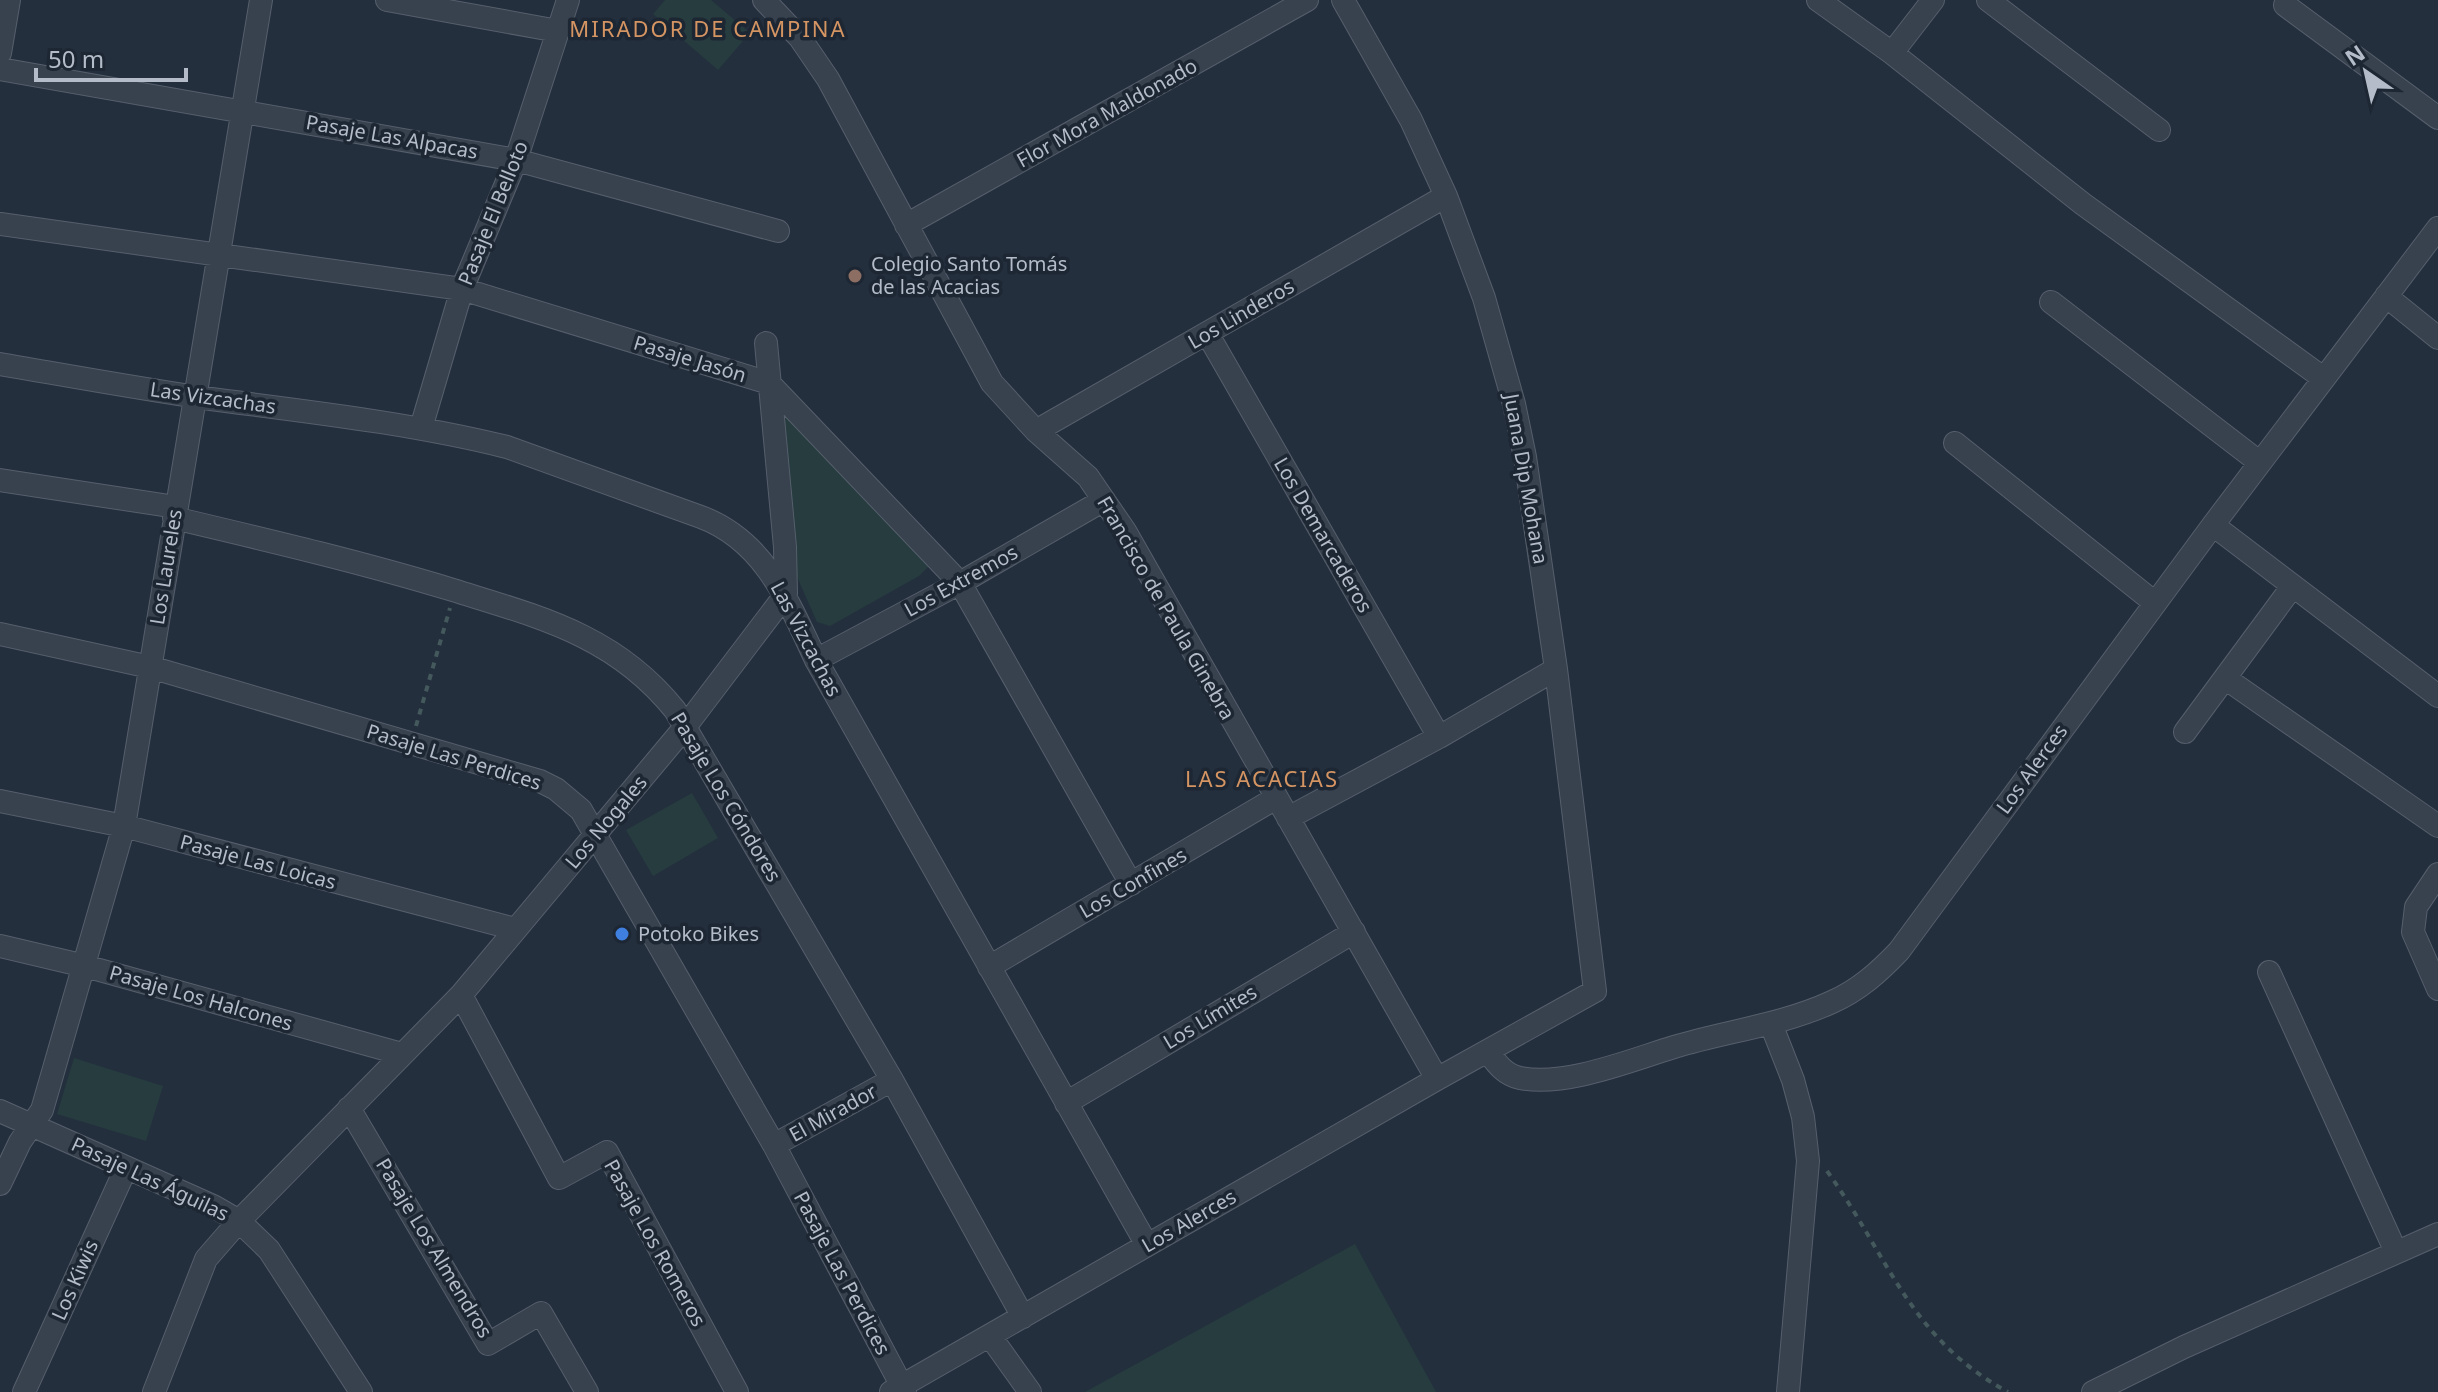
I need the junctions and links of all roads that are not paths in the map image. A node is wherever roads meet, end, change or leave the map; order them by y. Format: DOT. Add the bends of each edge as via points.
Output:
graph roads {
  1 [pos="9,0"];
  2 [pos="261,0"];
  3 [pos="387,0"];
  4 [pos="568,0"];
  5 [pos="764,0"];
  6 [pos="1307,0"];
  7 [pos="1343,0"];
  8 [pos="1818,0"];
  9 [pos="1933,0"];
  10 [pos="1988,0"];
  11 [pos="2285,5"];
  12 [pos="558,31"];
  13 [pos="0,53"];
  14 [pos="1892,53"];
  15 [pos="0,69"];
  16 [pos="242,110"];
  17 [pos="2438,118"];
  18 [pos="2159,130"];
  19 [pos="516,160"];
  20 [pos="1446,196"];
  21 [pos="0,224"];
  22 [pos="906,225"];
  23 [pos="2438,228"];
  24 [pos="778,231"];
  25 [pos="218,255"];
  26 [pos="462,289"];
  27 [pos="2386,296"];
  28 [pos="2051,302"];
  29 [pos="1207,333"];
  30 [pos="2438,338"];
  31 [pos="766,343"];
  32 [pos="0,364"];
  33 [pos="2323,378"];
  34 [pos="769,383"];
  35 [pos="194,396"];
  36 [pos="421,428"];
  37 [pos="1036,431"];
  38 [pos="1955,443"];
  39 [pos="2259,462"];
  40 [pos="0,480"];
  41 [pos="1104,500"];
  42 [pos="175,512"];
  43 [pos="2213,525"];
  44 [pos="960,583"];
  45 [pos="2292,587"];
  46 [pos="786,594"];
  47 [pos="2155,603"];
  48 [pos="0,634"];
  49 [pos="816,660"];
  50 [pos="150,667"];
  51 [pos="1556,669"];
  52 [pos="2225,678"];
  53 [pos="2438,696"];
  54 [pos="685,727"];
  55 [pos="2185,732"];
  56 [pos="1439,737"];
  57 [pos="1276,798"];
  58 [pos="0,801"];
  59 [pos="1288,818"];
  60 [pos="124,826"];
  61 [pos="2438,826"];
  62 [pos="595,837"];
  63 [pos="2438,874"];
  64 [pos="1131,884"];
  65 [pos="515,929"];
  66 [pos="1354,932"];
  67 [pos="0,946"];
  68 [pos="85,966"];
  69 [pos="989,967"];
  70 [pos="2269,972"];
  71 [pos="2438,989"];
  72 [pos="1595,991"];
  73 [pos="461,995"];
  74 [pos="1771,1024"];
  75 [pos="1488,1052"];
  76 [pos="402,1054"];
  77 [pos="1437,1079"];
  78 [pos="892,1080"];
  79 [pos="1066,1103"];
  80 [pos="349,1108"];
  81 [pos="0,1111"];
  82 [pos="31,1123"];
  83 [pos="774,1145"];
  84 [pos="126,1168"];
  85 [pos="0,1184"];
  86 [pos="239,1221"];
  87 [pos="2438,1234"];
  88 [pos="1147,1245"];
  89 [pos="2396,1252"];
  90 [pos="1023,1317"];
  91 [pos="990,1336"];
  92 [pos="899,1390"];
  93 [pos="24,1392"];
  94 [pos="154,1392"];
  95 [pos="361,1392"];
  96 [pos="587,1392"];
  97 [pos="737,1392"];
  98 [pos="1030,1392"];
  99 [pos="1788,1392"];
  100 [pos="2093,1392"];
  1 -- 13 [label="street"];
  2 -- 16 [label="street, Los Laureles"];
  3 -- 12 [label="street"];
  4 -- 12 [label="street, Pasaje El Belloto"];
  5 -- 22 [label="street, Francisco de Paula Ginebra" via="814,58"];
  6 -- 22 [label="street, Flor Mora Maldonado"];
  7 -- 20 [label="street, Juana Dip Mohana" via="1411,120"];
  8 -- 14 [label="street"];
  9 -- 14 [label="street"];
  10 -- 18 [label="street"];
  11 -- 17 [label="street"];
  12 -- 19 [label="street, Pasaje El Belloto"];
  14 -- 33 [label="street" via="2083,204"];
  15 -- 16 [label="street, Pasaje Las Alpacas"];
  16 -- 19 [label="street, Pasaje Las Alpacas"];
  16 -- 25 [label="street, Los Laureles"];
  19 -- 24 [label="street, Pasaje Las Alpacas"];
  19 -- 26 [label="street, Pasaje El Belloto"];
  20 -- 29 [label="street, Los Linderos"];
  20 -- 51 [label="street, Juana Dip Mohana" via="1484,298 1514,404"];
  21 -- 25 [label="street, Pasaje Jasón"];
  22 -- 37 [label="street, Francisco de Paula Ginebra" via="992,383"];
  23 -- 27 [label="street, Los Alerces"];
  25 -- 26 [label="street, Pasaje Jasón"];
  25 -- 35 [label="street, Los Laureles"];
  26 -- 34 [label="street, Pasaje Jasón"];
  26 -- 36 [label="street, Pasaje El Belloto"];
  27 -- 30 [label="street"];
  27 -- 33 [label="street, Los Alerces"];
  28 -- 39 [label="street"];
  29 -- 37 [label="street, Los Linderos"];
  29 -- 56 [label="street, Los Demarcaderos"];
  31 -- 34 [label="street"];
  32 -- 35 [label="street, Las Vizcachas"];
  33 -- 39 [label="street, Los Alerces"];
  34 -- 44 [label="street, Pasaje Jasón"];
  34 -- 46 [label="street"];
  35 -- 36 [label="street, Las Vizcachas"];
  35 -- 42 [label="street, Los Laureles"];
  36 -- 46 [label="street, Las Vizcachas" via="507,447 717,523 754,550"];
  37 -- 41 [label="street, Francisco de Paula Ginebra" via="1081,469"];
  38 -- 47 [label="street"];
  39 -- 43 [label="street, Los Alerces"];
  40 -- 42 [label="street, Pasaje Los Cóndores"];
  41 -- 44 [label="street, Los Extremos"];
  41 -- 57 [label="street, Francisco de Paula Ginebra"];
  42 -- 50 [label="street, Los Laureles"];
  42 -- 54 [label="street, Pasaje Los Cóndores" via="542,617 589,639 652,684"];
  43 -- 45 [label="street"];
  43 -- 47 [label="street, Los Alerces"];
  44 -- 49 [label="street, Los Extremos"];
  44 -- 64 [label="street, Pasaje Jasón"];
  45 -- 52 [label="street"];
  45 -- 53 [label="street"];
  46 -- 49 [label="street, Las Vizcachas"];
  46 -- 54 [label="street, Los Nogales"];
  47 -- 74 [label="street, Los Alerces" via="1899,951 1848,994"];
  48 -- 50 [label="street, Pasaje Las Perdices"];
  49 -- 69 [label="street, Las Vizcachas"];
  50 -- 60 [label="street, Los Laureles"];
  50 -- 62 [label="street, Pasaje Las Perdices" via="540,781 581,810"];
  51 -- 56 [label="street"];
  51 -- 72 [label="street, Juana Dip Mohana"];
  52 -- 55 [label="street"];
  52 -- 61 [label="street"];
  54 -- 62 [label="street, Los Nogales"];
  54 -- 78 [label="street, Pasaje Los Cóndores"];
  56 -- 59 [label="street"];
  57 -- 59 [label="street, Francisco de Paula Ginebra"];
  57 -- 64 [label="street, Los Confines"];
  58 -- 60 [label="street, Pasaje Las Loicas"];
  59 -- 66 [label="street, Francisco de Paula Ginebra"];
  60 -- 65 [label="street, Pasaje Las Loicas"];
  60 -- 68 [label="street, Los Laureles"];
  62 -- 65 [label="street, Los Nogales"];
  62 -- 83 [label="street, Pasaje Las Perdices"];
  63 -- 71 [label="street" via="2416,907 2413,932"];
  64 -- 69 [label="street, Los Confines"];
  65 -- 73 [label="street, Los Nogales"];
  66 -- 77 [label="street, Francisco de Paula Ginebra"];
  66 -- 79 [label="street, Los Límites"];
  67 -- 68 [label="street, Pasaje Los Halcones"];
  68 -- 76 [label="street, Pasaje Los Halcones"];
  68 -- 82 [label="street, Los Laureles" via="42,1110"];
  69 -- 79 [label="street, Las Vizcachas"];
  70 -- 89 [label="street"];
  72 -- 75 [label="street, Los Alerces"];
  73 -- 76 [label="street, Los Nogales"];
  73 -- 97 [label="street, Pasaje Los Romeros" via="559,1178 607,1152"];
  74 -- 75 [label="street, Los Alerces" via="1599,1071 1552,1078 1512,1075"];
  74 -- 99 [label="street" via="1793,1080 1807,1145"];
  75 -- 77 [label="street, Los Alerces"];
  76 -- 80 [label="street, Los Nogales"];
  77 -- 88 [label="street, Los Alerces"];
  78 -- 83 [label="street, El Mirador"];
  78 -- 90 [label="street, Pasaje Los Cóndores"];
  79 -- 88 [label="street, Las Vizcachas"];
  80 -- 86 [label="street, Los Nogales"];
  80 -- 96 [label="street, Pasaje Los Almendros" via="488,1344 541,1313"];
  81 -- 82 [label="street, Pasaje Las Águilas"];
  82 -- 84 [label="street, Pasaje Las Águilas"];
  82 -- 85 [label="street, Los Laureles"];
  83 -- 92 [label="street, Pasaje Las Perdices"];
  84 -- 86 [label="street, Pasaje Las Águilas"];
  84 -- 93 [label="street, Los Kiwis"];
  86 -- 94 [label="street, Los Nogales" via="206,1259"];
  86 -- 95 [label="street, Pasaje Las Águilas" via="269,1250"];
  87 -- 89 [label="street"];
  88 -- 90 [label="street, Los Alerces"];
  89 -- 100 [label="street"];
  90 -- 91 [label="street, Los Alerces"];
  91 -- 92 [label="street, Los Alerces"];
  91 -- 98 [label="street"];
}
